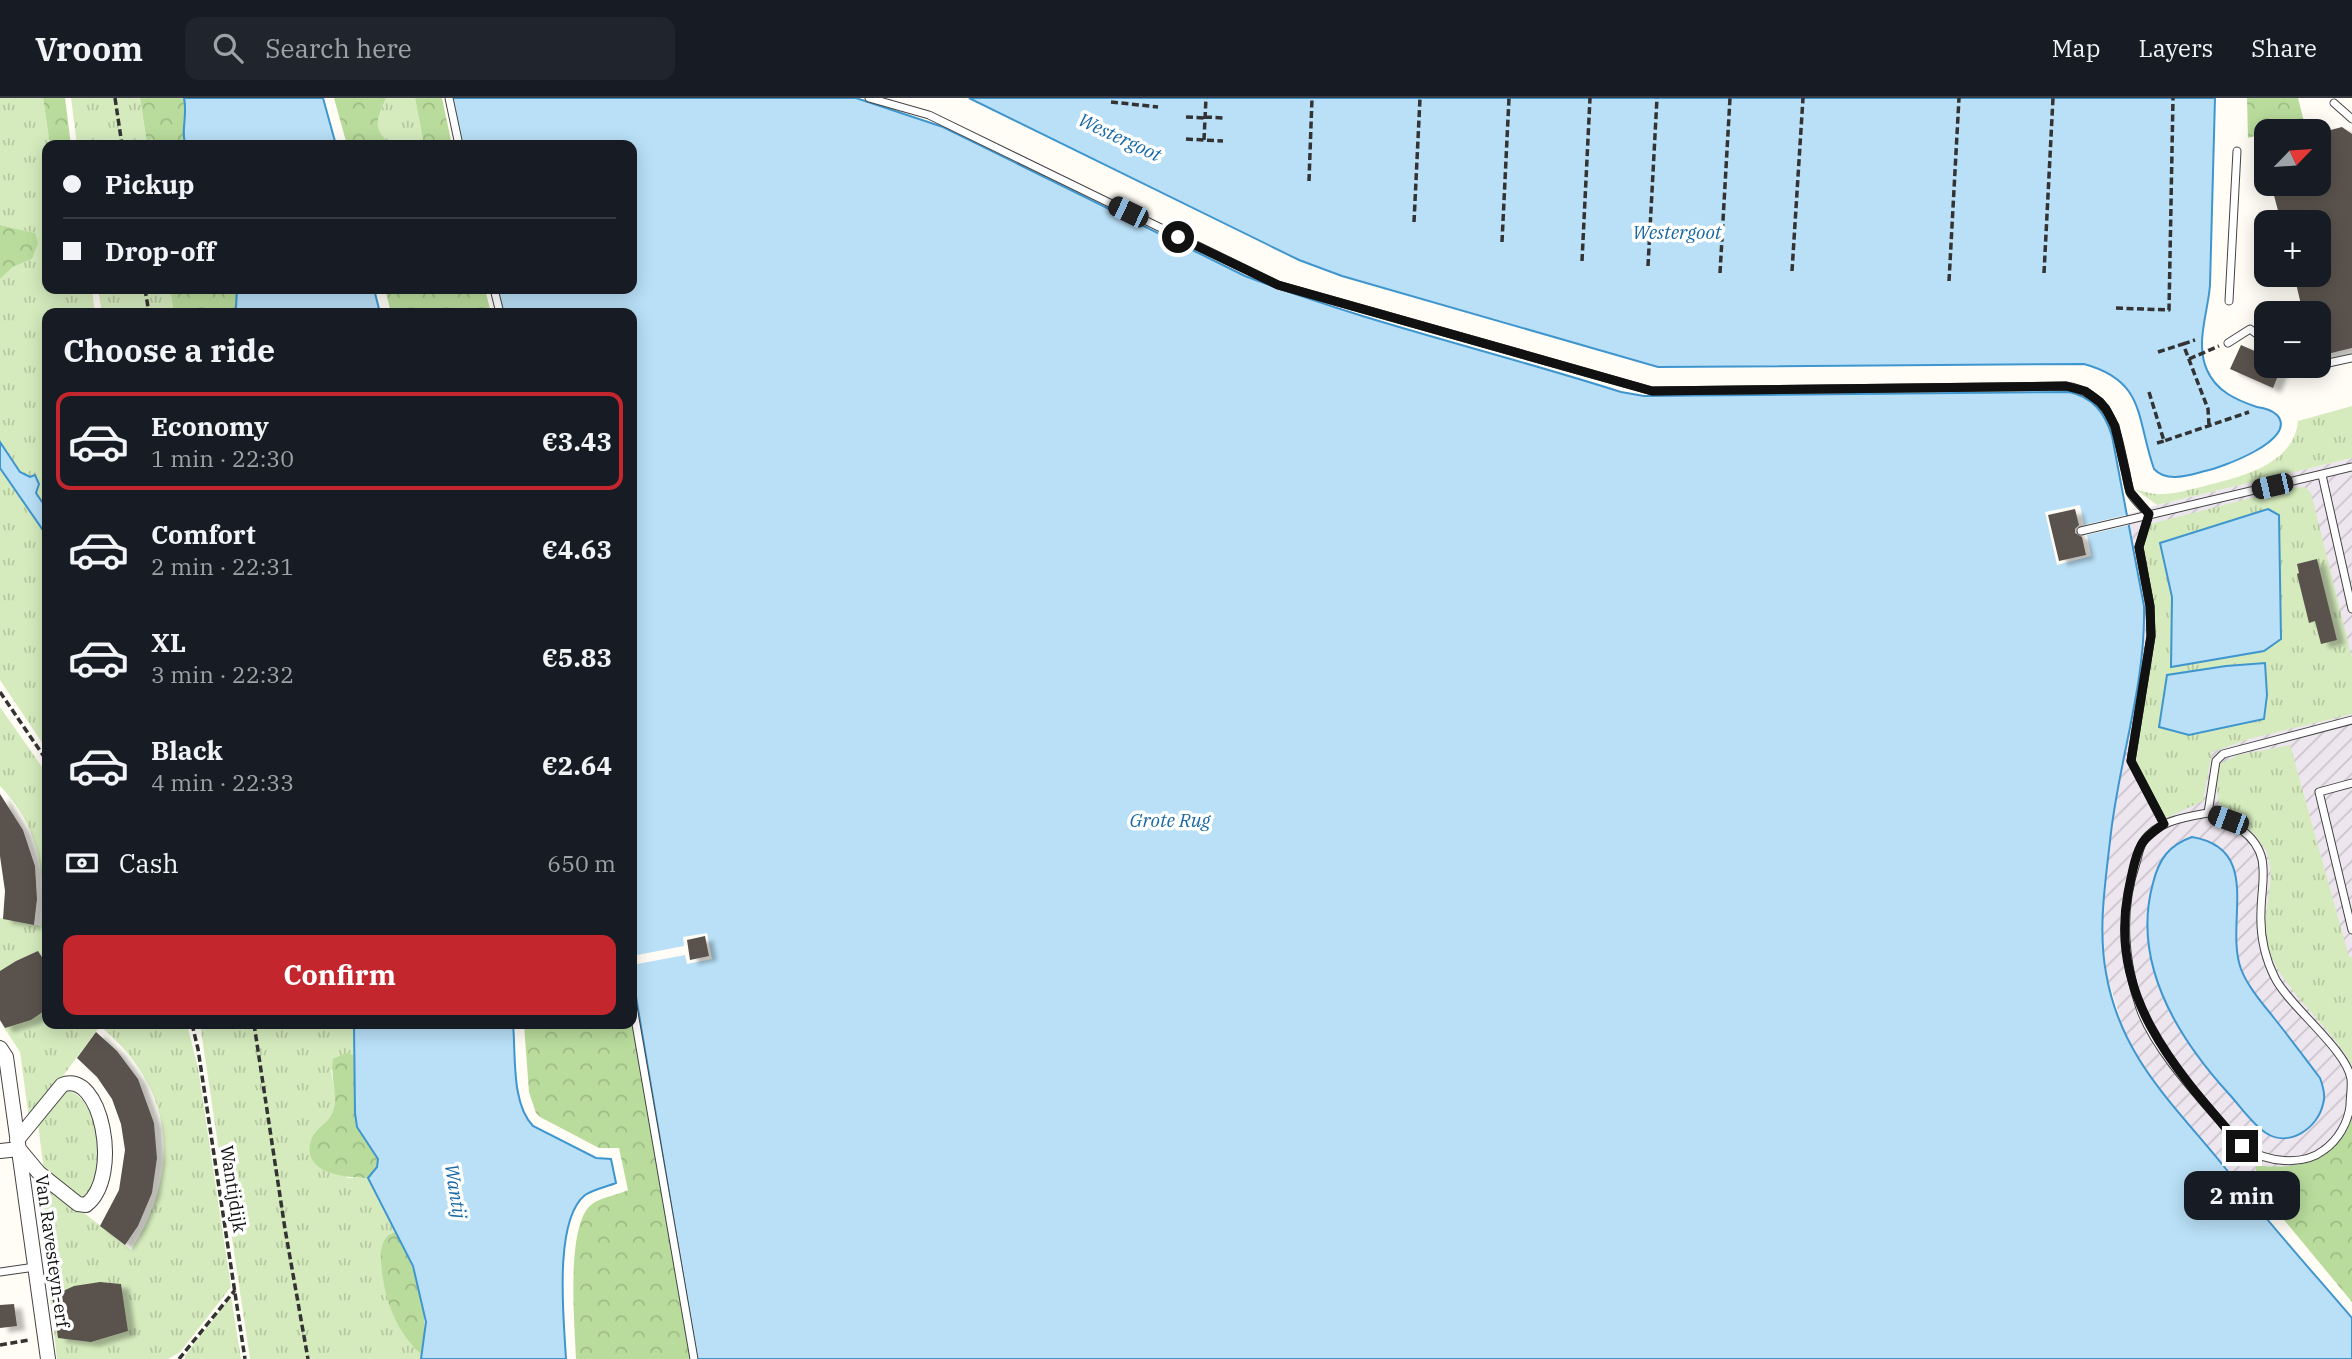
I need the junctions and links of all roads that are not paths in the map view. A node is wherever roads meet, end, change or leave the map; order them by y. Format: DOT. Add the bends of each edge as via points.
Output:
graph roads {
  1 [pos="449,98"];
  2 [pos="869,98"];
  3 [pos="2334,103"];
  4 [pos="2352,119"];
  5 [pos="458,140"];
  6 [pos="2237,152"];
  7 [pos="2229,301"];
  8 [pos="2254,332"];
  9 [pos="2228,343"];
  10 [pos="2352,358"];
  11 [pos="2331,362"];
  12 [pos="2352,467"];
  13 [pos="2322,475"];
  14 [pos="2149,514"];
  15 [pos="2081,531"];
  16 [pos="2352,610"];
  17 [pos="2352,720"];
  18 [pos="2352,783"];
  19 [pos="2208,813"];
  20 [pos="2164,824"];
  21 [pos="2352,930"];
  22 [pos="637,1029"];
  23 [pos="0,1048"];
  24 [pos="18,1144"];
  25 [pos="0,1151"];
  26 [pos="35,1266"];
  27 [pos="0,1272"];
  28 [pos="48,1359"];
  29 [pos="694,1359"];
  1 -- 5 [label="lane"];
  2 -- 14 [label="lane" via="929,116 1278,285 1652,391 2076,388 2106,409 2115,426 2130,492"];
  3 -- 4 [label="lane"];
  6 -- 7 [label="lane"];
  8 -- 9 [label="lane" via="2250,329"];
  10 -- 11 [label="lane"];
  12 -- 13 [label="lane"];
  13 -- 14 [label="lane"];
  13 -- 16 [label="lane"];
  14 -- 15 [label="lane"];
  14 -- 20 [label="lane" via="2139,547 2151,636 2131,761"];
  17 -- 19 [label="lane" via="2223,754 2217,761"];
  18 -- 21 [label="lane" via="2319,792"];
  19 -- 20 [label="lane"];
  19 -- 20 [label="lane" via="2249,835 2259,850 2264,867 2262,939 2276,980 2338,1054 2351,1077 2349,1115 2338,1137 2322,1152 2295,1160 2277,1160 2242,1146 2169,1059 2141,1010 2126,957 2126,907 2143,842"];
  22 -- 29 [label="lane"];
  23 -- 24 [label="street, Van Ravesteyn-erf" via="6,1057"];
  24 -- 24 [label="street, Van Ravesteyn-erf" via="62,1085 76,1083 91,1098 106,1136 106,1160 96,1197 86,1205 78,1203 38,1173"];
  24 -- 25 [label="street"];
  24 -- 26 [label="street, Van Ravesteyn-erf"];
  26 -- 27 [label="lane"];
  26 -- 28 [label="street, Van Ravesteyn-erf"];
}
